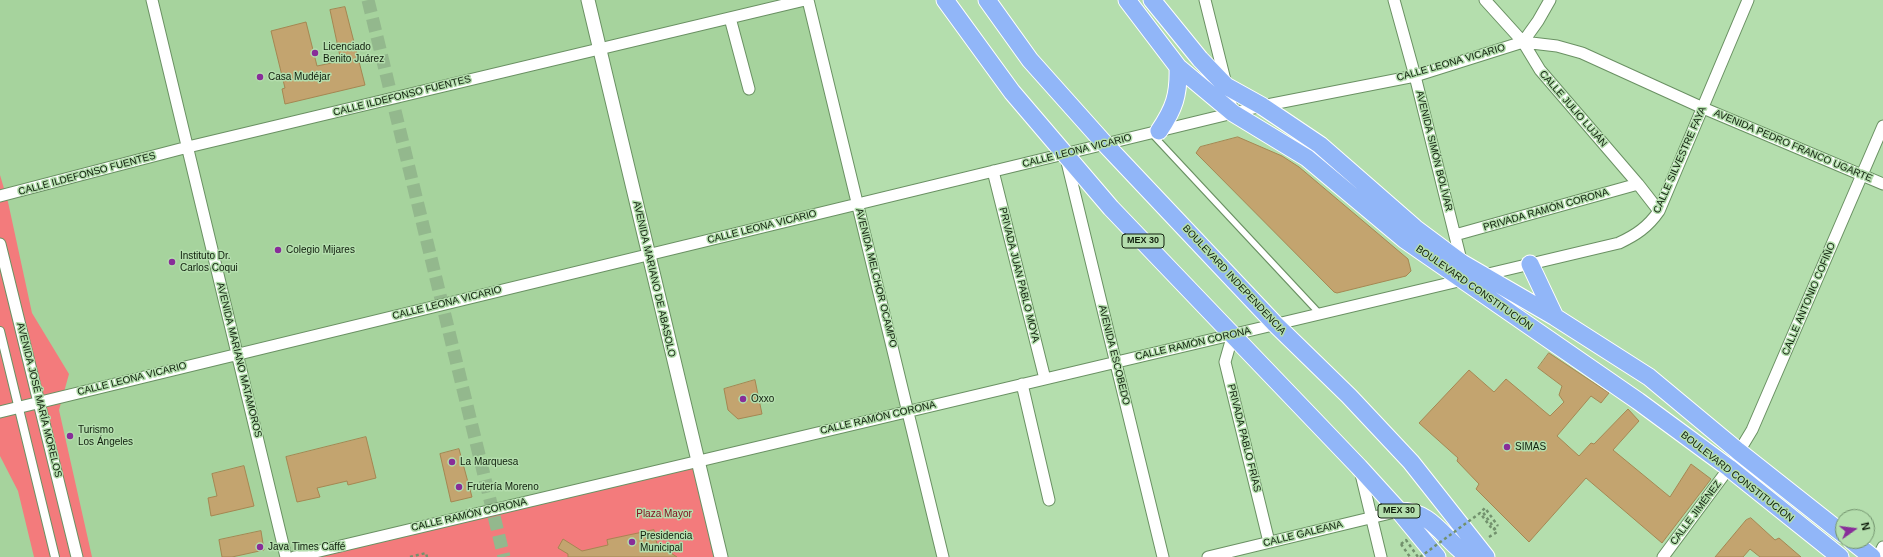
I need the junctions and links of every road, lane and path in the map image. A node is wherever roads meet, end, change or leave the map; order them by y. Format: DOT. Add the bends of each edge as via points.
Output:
graph roads {
  1 [pos="152,0"];
  2 [pos="588,0"];
  3 [pos="805,0"];
  4 [pos="808,0"];
  5 [pos="945,0"];
  6 [pos="987,0"];
  7 [pos="1127,0"];
  8 [pos="1152,0"];
  9 [pos="1205,0"];
  10 [pos="1394,0"];
  11 [pos="1485,0"];
  12 [pos="1550,0"];
  13 [pos="1748,0"];
  14 [pos="730,18"];
  15 [pos="1523,42"];
  16 [pos="599,48"];
  17 [pos="1178,68"];
  18 [pos="1415,76"];
  19 [pos="1226,86"];
  20 [pos="749,89"];
  21 [pos="1262,106"];
  22 [pos="1703,108"];
  23 [pos="1233,113"];
  24 [pos="1883,126"];
  25 [pos="1155,132"];
  26 [pos="1105,144"];
  27 [pos="188,147"];
  28 [pos="1065,154"];
  29 [pos="993,171"];
  30 [pos="1863,175"];
  31 [pos="1638,184"];
  32 [pos="1883,184"];
  33 [pos="0,196"];
  34 [pos="857,204"];
  35 [pos="1659,212"];
  36 [pos="1455,235"];
  37 [pos="0,244"];
  38 [pos="649,255"];
  39 [pos="1462,263"];
  40 [pos="1530,264"];
  41 [pos="1481,276"];
  42 [pos="1462,280"];
  43 [pos="1320,314"];
  44 [pos="1555,318"];
  45 [pos="1275,324"];
  46 [pos="0,331"];
  47 [pos="1233,334"];
  48 [pos="238,354"];
  49 [pos="1115,362"];
  50 [pos="1044,379"];
  51 [pos="1022,384"];
  52 [pos="39,402"];
  53 [pos="19,407"];
  54 [pos="908,411"];
  55 [pos="0,412"];
  56 [pos="1738,451"];
  57 [pos="698,461"];
  58 [pos="1359,467"];
  59 [pos="1729,468"];
  60 [pos="1049,500"];
  61 [pos="1398,511"];
  62 [pos="1371,517"];
  63 [pos="1835,528"];
  64 [pos="1269,542"];
  65 [pos="1883,547"];
  66 [pos="1862,549"];
  67 [pos="1479,554"];
  68 [pos="55,557"];
  69 [pos="77,557"];
  70 [pos="286,557"];
  71 [pos="294,557"];
  72 [pos="410,557"];
  73 [pos="427,557"];
  74 [pos="721,557"];
  75 [pos="943,557"];
  76 [pos="1162,557"];
  77 [pos="1208,557"];
  78 [pos="1381,557"];
  79 [pos="1410,557"];
  80 [pos="1419,557"];
  81 [pos="1437,557"];
  82 [pos="1663,557"];
  83 [pos="1840,557"];
  84 [pos="1872,557"];
  85 [pos="1878,557"];
  1 -- 27 [label="street, AVENIDA MARIANO MATAMOROS"];
  2 -- 16 [label="street, AVENIDA MARIANO DE ABASOLO"];
  3 -- 14 [label="street, CALLE ILDEFONSO FUENTES"];
  4 -- 34 [label="street, AVENIDA MELCHOR OCAMPO"];
  5 -- 28 [label="main road, MEX 30" via="1012,92"];
  6 -- 26 [label="main road, BOULEVARD INDEPENDENCIA" via="1030,60"];
  7 -- 17 [label="main road, BOULEVARD CONSTITUCIÓN"];
  8 -- 19 [label="main road, BOULEVARD CONSTITUCIÓN" via="1200,59"];
  9 -- 19 [label="street"];
  10 -- 18 [label="street, AVENIDA SIMÓN BOLÍVAR"];
  11 -- 15 [label="street, CALLE JULIO LUJÁN"];
  12 -- 15 [label="street"];
  13 -- 22 [label="street, CALLE SILVESTRE FAYA"];
  14 -- 16 [label="street, CALLE ILDEFONSO FUENTES"];
  14 -- 20 [label="street"];
  15 -- 18 [label="street, CALLE LEONA VICARIO"];
  15 -- 22 [label="street, AVENIDA PEDRO FRANCO UGARTE" via="1556,46 1582,53"];
  15 -- 31 [label="street, CALLE JULIO LUJÁN" via="1540,70"];
  16 -- 27 [label="street, CALLE ILDEFONSO FUENTES"];
  16 -- 38 [label="street, AVENIDA MARIANO DE ABASOLO"];
  17 -- 23 [label="main road, BOULEVARD CONSTITUCIÓN"];
  17 -- 25 [label="main road" via="1179,88 1176,99 1170,114"];
  18 -- 21 [label="street, CALLE LEONA VICARIO"];
  18 -- 36 [label="street, AVENIDA SIMÓN BOLÍVAR"];
  19 -- 21 [label="main road, BOULEVARD CONSTITUCIÓN"];
  19 -- 23 [label="street"];
  21 -- 23 [label="street, CALLE LEONA VICARIO"];
  21 -- 39 [label="main road, BOULEVARD CONSTITUCIÓN" via="1320,145 1416,228"];
  22 -- 30 [label="street, AVENIDA PEDRO FRANCO UGARTE"];
  22 -- 35 [label="street, CALLE SILVESTRE FAYA"];
  23 -- 25 [label="street, CALLE LEONA VICARIO"];
  23 -- 42 [label="main road, BOULEVARD CONSTITUCIÓN" via="1308,158 1405,240"];
  24 -- 30 [label="street, CALLE ANTONIO COFIÑO"];
  25 -- 26 [label="street, CALLE LEONA VICARIO"];
  25 -- 43 [label="lane"];
  26 -- 28 [label="street, CALLE LEONA VICARIO"];
  26 -- 45 [label="main road, BOULEVARD INDEPENDENCIA"];
  27 -- 33 [label="street, CALLE ILDEFONSO FUENTES"];
  27 -- 48 [label="street, AVENIDA MARIANO MATAMOROS"];
  28 -- 29 [label="street, CALLE LEONA VICARIO"];
  28 -- 47 [label="main road, MEX 30" via="1111,208"];
  28 -- 49 [label="street, AVENIDA ESCOBEDO"];
  29 -- 34 [label="street, CALLE LEONA VICARIO"];
  29 -- 50 [label="street, PRIVADA JUAN PABLO MOYA"];
  30 -- 32 [label="street, AVENIDA PEDRO FRANCO UGARTE"];
  30 -- 56 [label="street, CALLE ANTONIO COFIÑO" via="1752,430"];
  31 -- 35 [label="street, CALLE JULIO LUJÁN"];
  31 -- 36 [label="street, PRIVADA RAMÓN CORONA"];
  34 -- 38 [label="street, CALLE LEONA VICARIO"];
  34 -- 54 [label="street, AVENIDA MELCHOR OCAMPO"];
  35 -- 40 [label="street, CALLE SILVESTRE FAYA" via="1637,235 1619,243"];
  36 -- 39 [label="street, AVENIDA SIMÓN BOLÍVAR"];
  37 -- 52 [label="street, AVENIDA JOSÉ MARÍA MORELOS"];
  38 -- 48 [label="street, CALLE LEONA VICARIO"];
  38 -- 57 [label="street, AVENIDA MARIANO DE ABASOLO"];
  39 -- 41 [label="main road, BOULEVARD CONSTITUCIÓN"];
  39 -- 42 [label="street, AVENIDA SIMÓN BOLÍVAR"];
  40 -- 41 [label="street, CALLE SILVESTRE FAYA"];
  40 -- 44 [label="main road"];
  41 -- 42 [label="street, CALLE SILVESTRE FAYA"];
  41 -- 44 [label="main road, BOULEVARD CONSTITUCIÓN"];
  42 -- 43 [label="street, CALLE RAMÓN CORONA"];
  42 -- 59 [label="main road, BOULEVARD CONSTITUCIÓN" via="1638,401"];
  43 -- 45 [label="street, CALLE RAMÓN CORONA"];
  44 -- 56 [label="main road, BOULEVARD CONSTITUCIÓN" via="1649,377"];
  45 -- 47 [label="street, CALLE RAMÓN CORONA"];
  45 -- 67 [label="main road, BOULEVARD INDEPENDENCIA" via="1349,396 1411,462"];
  46 -- 53 [label="street"];
  47 -- 49 [label="street, CALLE RAMÓN CORONA"];
  47 -- 58 [label="main road, MEX 30"];
  47 -- 64 [label="street, PRIVADA PABLO FRÍAS" via="1225,362"];
  48 -- 52 [label="street, CALLE LEONA VICARIO"];
  48 -- 70 [label="street, AVENIDA MARIANO MATAMOROS"];
  49 -- 50 [label="street, CALLE RAMÓN CORONA"];
  49 -- 76 [label="street, AVENIDA ESCOBEDO"];
  50 -- 51 [label="street, CALLE RAMÓN CORONA"];
  51 -- 54 [label="street, CALLE RAMÓN CORONA"];
  51 -- 60 [label="street"];
  52 -- 53 [label="street, CALLE LEONA VICARIO"];
  52 -- 69 [label="street, AVENIDA JOSÉ MARÍA MORELOS"];
  53 -- 55 [label="street, CALLE LEONA VICARIO"];
  53 -- 68 [label="street"];
  54 -- 57 [label="street, CALLE RAMÓN CORONA"];
  54 -- 75 [label="street, AVENIDA MELCHOR OCAMPO"];
  56 -- 59 [label="street, CALLE ANTONIO COFIÑO"];
  56 -- 63 [label="main road, BOULEVARD CONSTITUCIÓN"];
  57 -- 71 [label="street, CALLE RAMÓN CORONA"];
  57 -- 74 [label="street, AVENIDA MARIANO DE ABASOLO"];
  58 -- 61 [label="main road, MEX 30"];
  58 -- 62 [label="street"];
  59 -- 82 [label="street, CALLE JIMÉNEZ"];
  59 -- 83 [label="main road, BOULEVARD CONSTITUCIÓN"];
  61 -- 62 [label="street, CALLE GALEANA"];
  61 -- 67 [label="main road" via="1411,511 1427,517"];
  61 -- 81 [label="main road, MEX 30"];
  62 -- 64 [label="street, CALLE GALEANA"];
  62 -- 78 [label="street"];
  64 -- 77 [label="street, CALLE GALEANA"];
  65 -- 85 [label="street"];
  66 -- 84 [label="main road"];
  67 -- 80 [label="path, bridge" via="1497,532 1482,511 1485,508 1498,526 1493,530 1480,513"];
  72 -- 73 [label="path" via="426,553"];
  79 -- 80 [label="path, bridge" via="1401,544 1406,540"];
}
